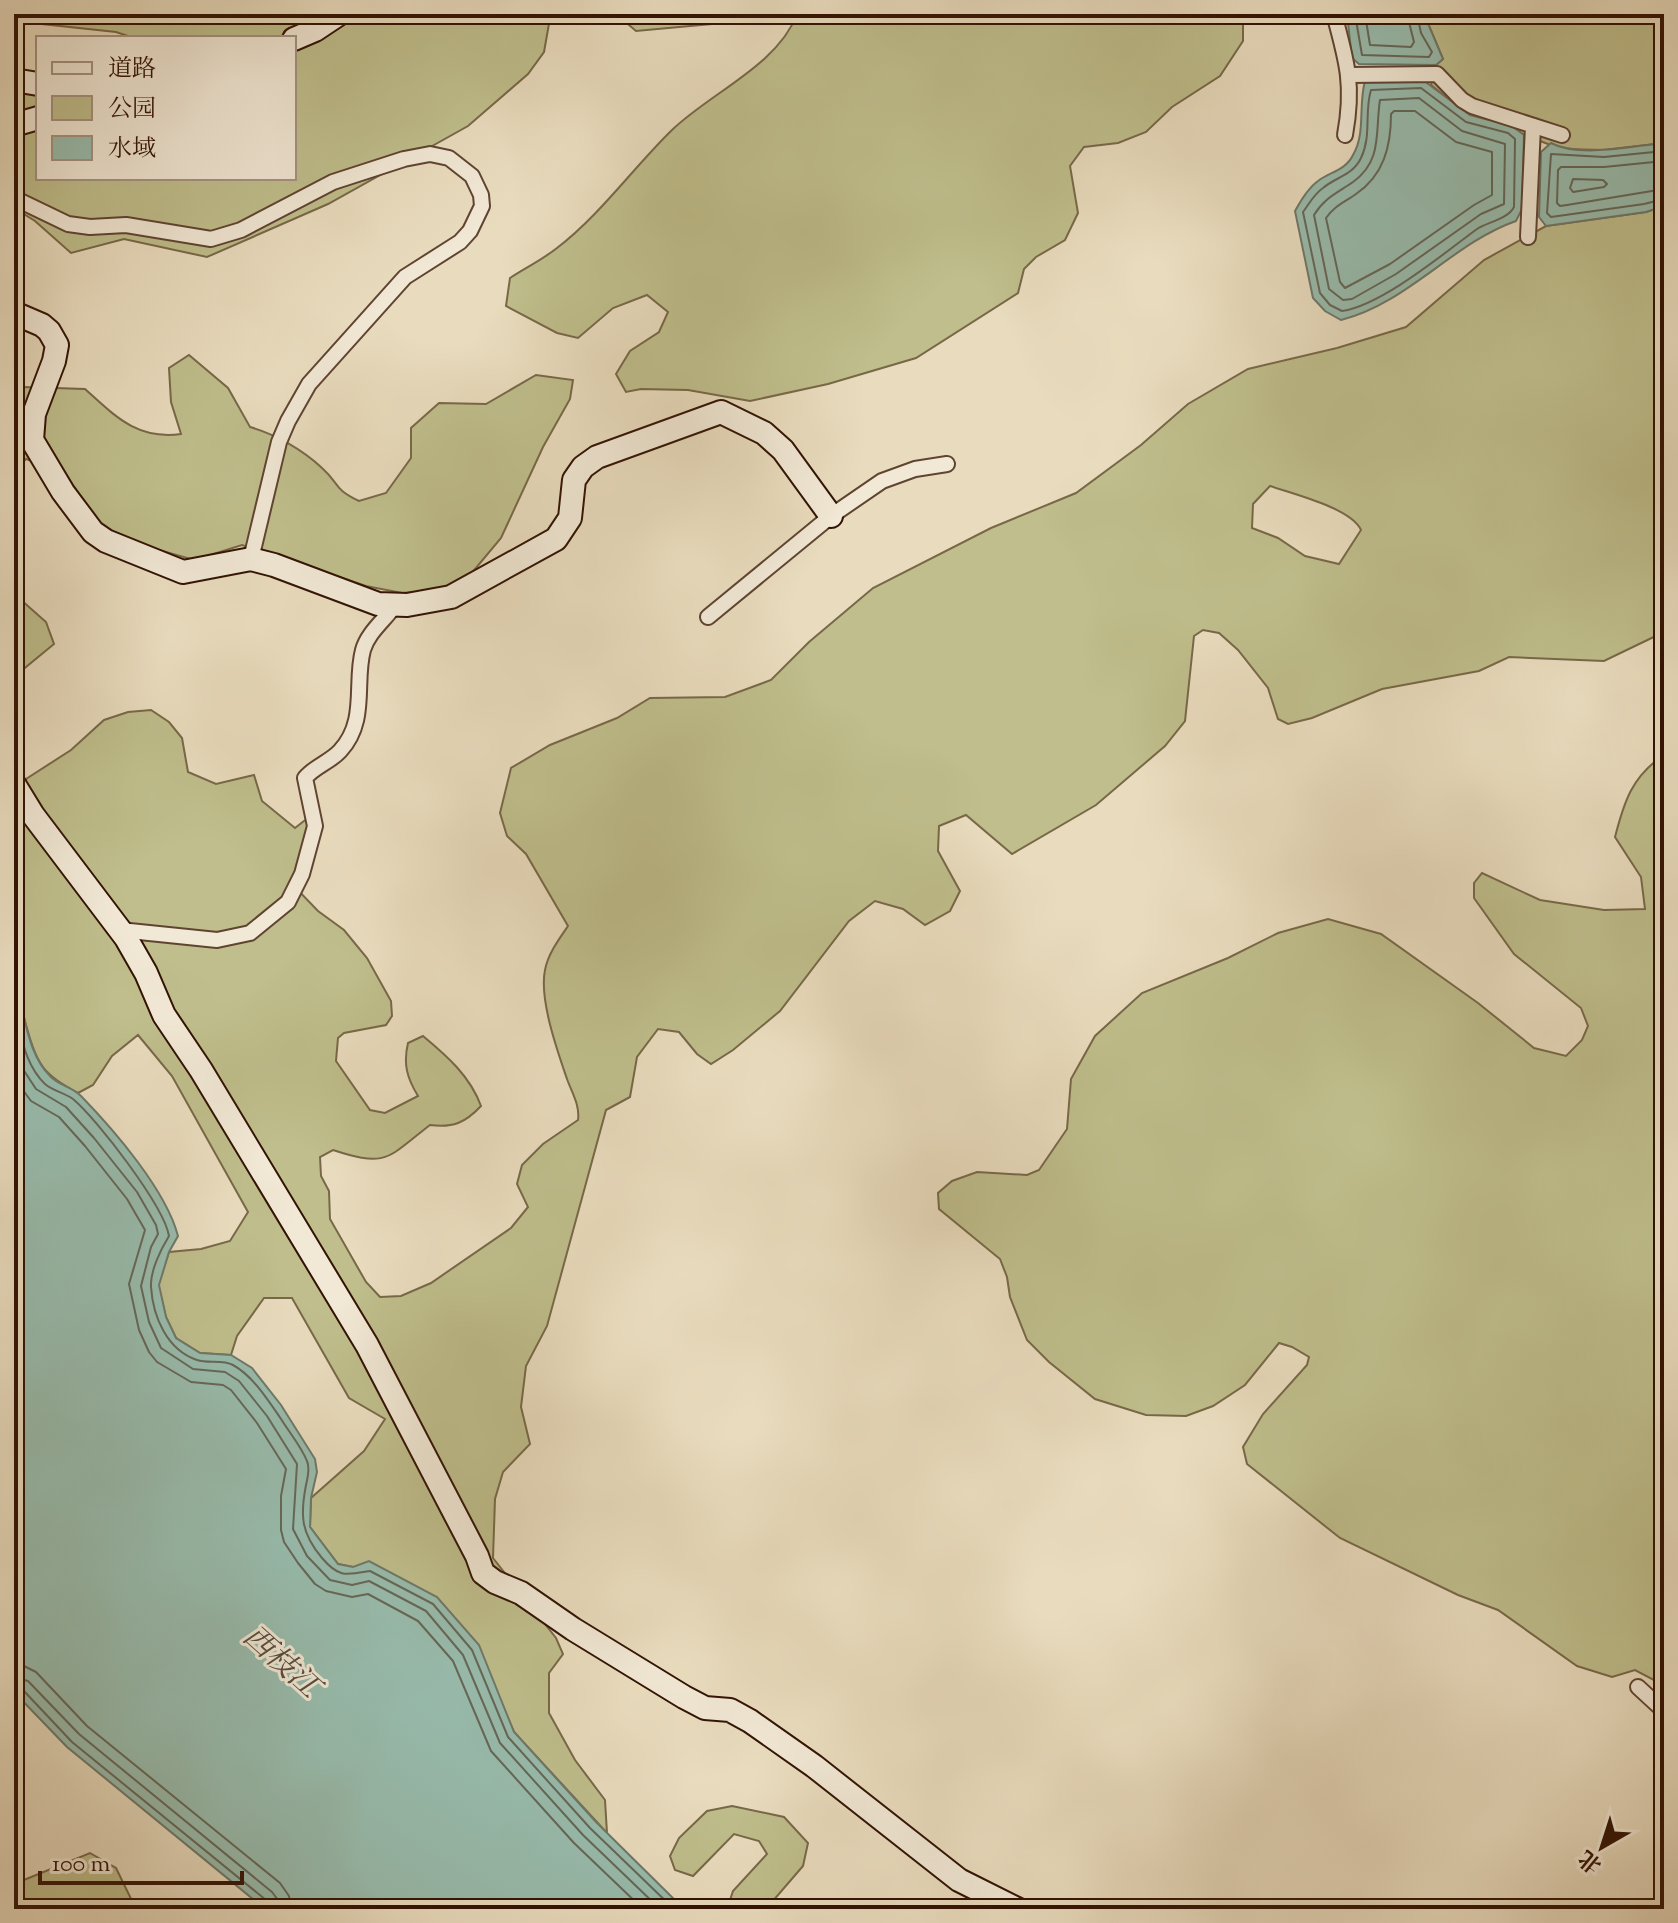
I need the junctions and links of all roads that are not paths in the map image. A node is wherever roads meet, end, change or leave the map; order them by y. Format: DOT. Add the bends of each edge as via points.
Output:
graph roads {
  1 [pos="339,14"];
  2 [pos="1334,14"];
  3 [pos="296,38"];
  4 [pos="1350,75"];
  5 [pos="14,80"];
  6 [pos="36,84"];
  7 [pos="36,119"];
  8 [pos="14,125"];
  9 [pos="1533,126"];
  10 [pos="1345,135"];
  11 [pos="1562,135"];
  12 [pos="14,198"];
  13 [pos="1528,237"];
  14 [pos="14,313"];
  15 [pos="947,464"];
  16 [pos="831,516"];
  17 [pos="251,559"];
  18 [pos="395,605"];
  19 [pos="708,617"];
  20 [pos="14,784"];
  21 [pos="120,930"];
  22 [pos="1638,1687"];
  23 [pos="1664,1711"];
  24 [pos="1017,1909"];
  1 -- 3 [label="street"];
  2 -- 4 [label="street"];
  4 -- 9 [label="street" via="1437,74 1472,106"];
  4 -- 10 [label="street"];
  5 -- 6 [label="street"];
  7 -- 8 [label="street"];
  9 -- 11 [label="street"];
  9 -- 13 [label="street"];
  12 -- 17 [label="street" via="68,224 126,225 211,239 241,230 333,182 404,159 430,154 449,158 472,176 482,206 470,231 405,277 302,396 279,442"];
  14 -- 17 [label="street" via="42,325 57,345 34,414 32,440 93,532 183,572"];
  15 -- 16 [label="street" via="882,481"];
  16 -- 18 [label="street" via="783,450 764,433 721,412 597,457 583,467 574,480 570,518 556,539 451,597"];
  16 -- 19 [label="street"];
  17 -- 18 [label="street" via="378,604"];
  18 -- 21 [label="street" via="368,636 363,650 360,707 349,734 340,751 305,778 315,826 288,902 250,933 217,940"];
  20 -- 21 [label="street"];
  21 -- 24 [label="street" via="164,1015 367,1345 483,1573 684,1697 750,1721 959,1880"];
  22 -- 23 [label="street"];
}
